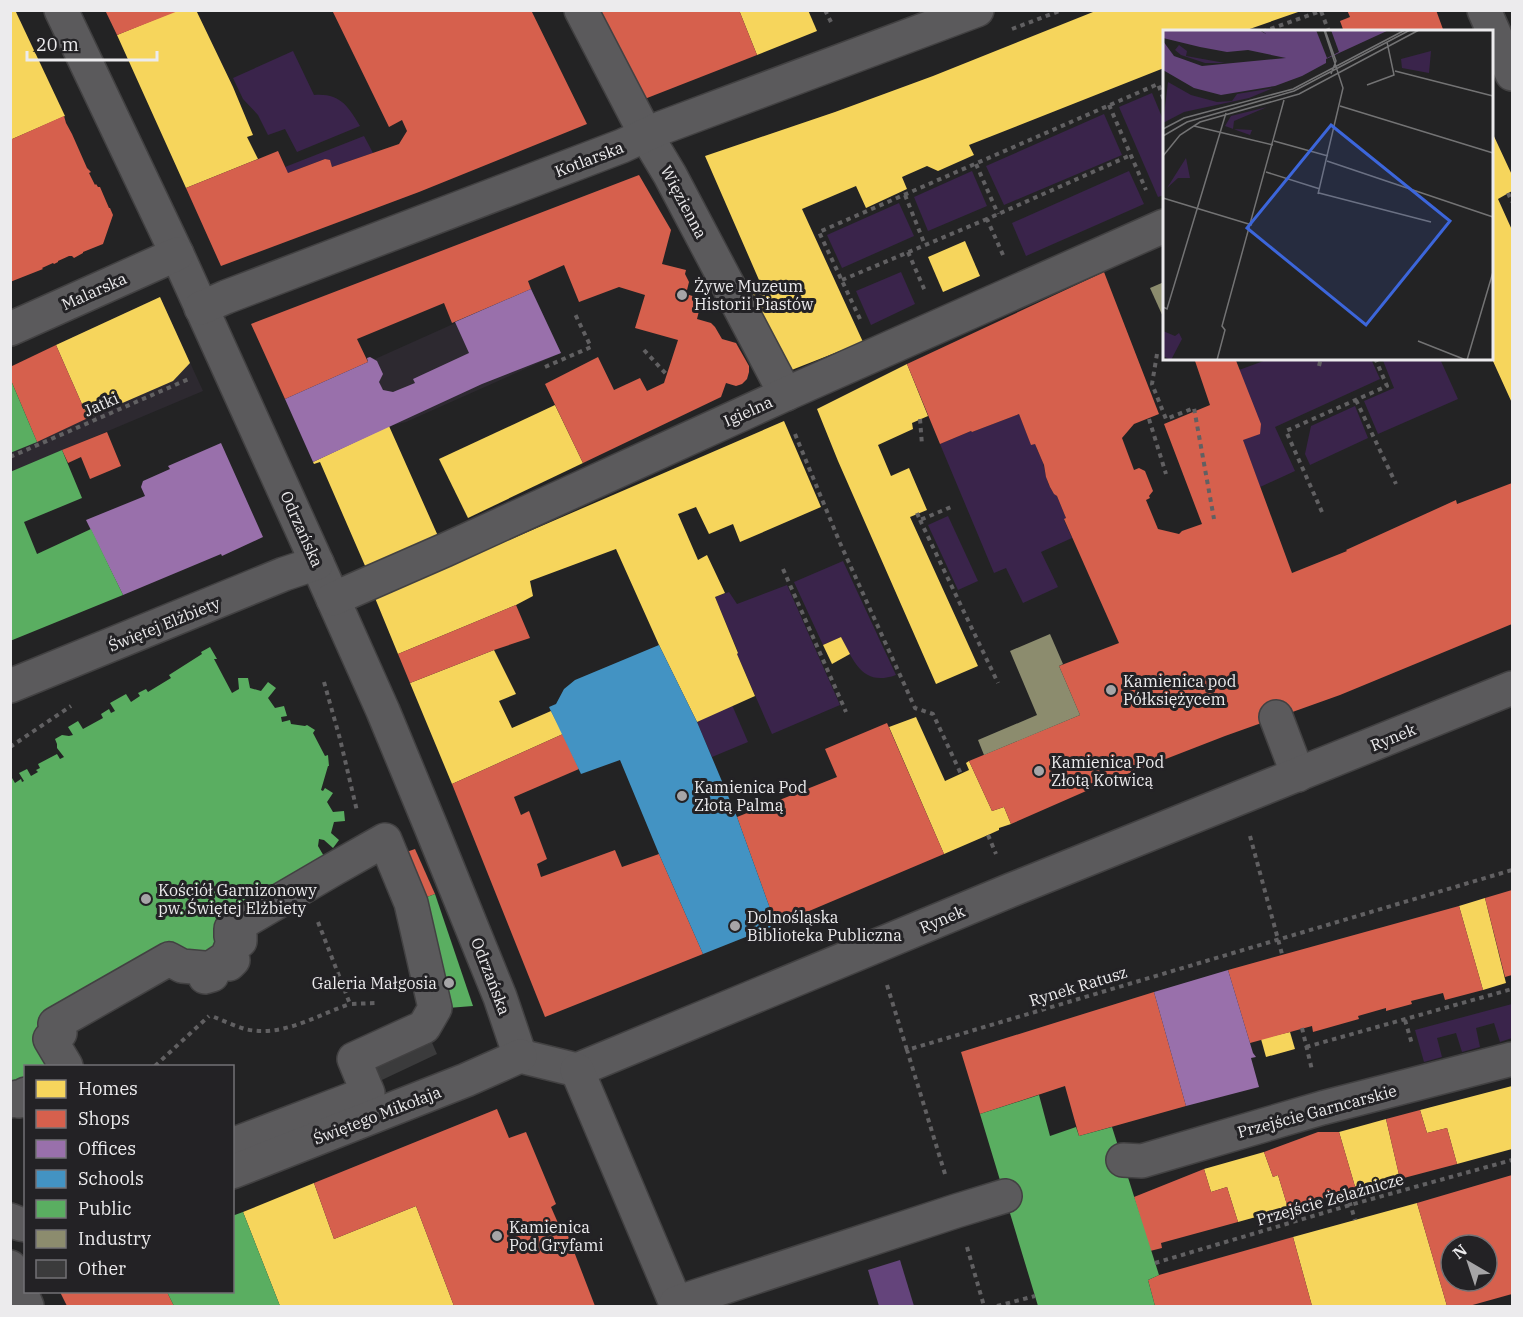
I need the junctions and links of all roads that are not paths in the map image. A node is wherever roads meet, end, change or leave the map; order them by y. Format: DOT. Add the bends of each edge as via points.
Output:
graph roads {
  1 [pos="61,10"];
  2 [pos="581,10"];
  3 [pos="977,10"];
  4 [pos="1485,10"];
  5 [pos="1491,30"];
  6 [pos="1493,36"];
  7 [pos="1505,74"];
  8 [pos="646,135"];
  9 [pos="1163,226"];
  10 [pos="177,254"];
  11 [pos="201,308"];
  12 [pos="10,329"];
  13 [pos="788,409"];
  14 [pos="317,563"];
  15 [pos="336,606"];
  16 [pos="10,686"];
  17 [pos="1512,688"];
  18 [pos="1276,717"];
  19 [pos="1298,775"];
  20 [pos="520,1056"];
  21 [pos="1512,1059"];
  22 [pos="65,1065"];
  23 [pos="578,1070"];
  24 [pos="24,1095"];
  25 [pos="10,1101"];
  26 [pos="234,1144"];
  27 [pos="1123,1160"];
  28 [pos="234,1171"];
  29 [pos="1005,1196"];
  30 [pos="17,1262"];
  31 [pos="24,1293"];
  32 [pos="677,1305"];
  1 -- 10 [label="street, Odrzańska"];
  2 -- 8 [label="street, Więzienna"];
  3 -- 8 [label="street, Kotlarska"];
  4 -- 5 [label="street"];
  6 -- 7 [label="street"];
  8 -- 11 [label="street, Kotlarska"];
  8 -- 13 [label="street, Więzienna" via="778,380"];
  9 -- 13 [label="street, Igielna"];
  10 -- 11 [label="street, Odrzańska"];
  10 -- 12 [label="street, Malarska"];
  11 -- 14 [label="street, Odrzańska"];
  13 -- 15 [label="street, Igielna" via="445,550"];
  14 -- 15 [label="street, Odrzańska"];
  14 -- 16 [label="street, Świętej Elżbiety"];
  15 -- 20 [label="street, Odrzańska" via="431,826"];
  17 -- 19 [label="street, Rynek"];
  18 -- 19 [label="street"];
  19 -- 23 [label="street, Rynek"];
  20 -- 23 [label="street"];
  20 -- 28 [label="street, Świętego Mikołaja"];
  21 -- 27 [label="street, Przejście Garncarskie" via="1322,1108 1142,1161"];
  22 -- 26 [label="street" via="50,1039 60,1034 55,1024 169,959 182,966 204,968 205,977 212,975 211,968 223,960 229,964 233,960 228,955 233,942 240,941 240,935 231,936 231,929 385,840 411,903 435,1008 424,1028 354,1059 368,1093"];
  23 -- 32 [label="street"];
  24 -- 25 [label="street" via="19,1101 17,1097"];
  29 -- 32 [label="street"];
  30 -- 31 [label="street"];
}
